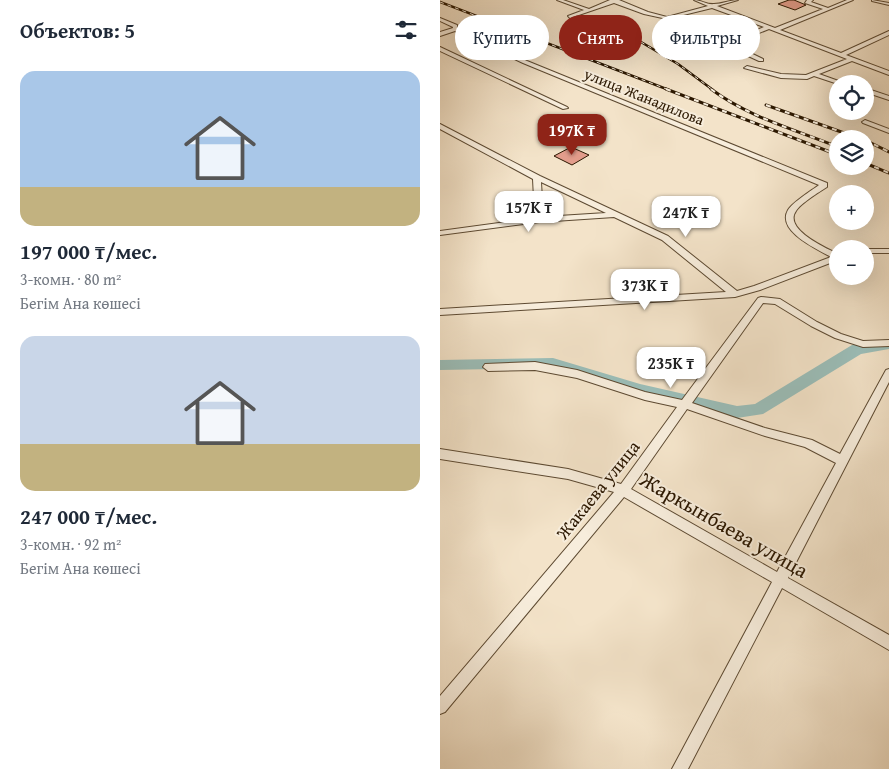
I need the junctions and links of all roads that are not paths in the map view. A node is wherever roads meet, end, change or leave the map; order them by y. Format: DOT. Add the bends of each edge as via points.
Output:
graph roads {
  1 [pos="559,0"];
  2 [pos="614,0"];
  3 [pos="696,0"];
  4 [pos="736,0"];
  5 [pos="811,0"];
  6 [pos="850,0"];
  7 [pos="874,0"];
  8 [pos="889,4"];
  9 [pos="714,7"];
  10 [pos="827,9"];
  11 [pos="588,10"];
  12 [pos="575,15"];
  13 [pos="440,20"];
  14 [pos="455,26"];
  15 [pos="767,28"];
  16 [pos="455,29"];
  17 [pos="775,30"];
  18 [pos="889,33"];
  19 [pos="440,34"];
  20 [pos="440,48"];
  21 [pos="842,56"];
  22 [pos="852,59"];
  23 [pos="522,60"];
  24 [pos="761,60"];
  25 [pos="747,68"];
  26 [pos="889,73"];
  27 [pos="816,75"];
  28 [pos="829,79"];
  29 [pos="874,93"];
  30 [pos="889,98"];
  31 [pos="565,108"];
  32 [pos="864,122"];
  33 [pos="440,126"];
  34 [pos="450,131"];
  35 [pos="889,132"];
  36 [pos="440,134"];
  37 [pos="537,178"];
  38 [pos="616,215"];
  39 [pos="539,220"];
  40 [pos="440,233"];
  41 [pos="874,251"];
  42 [pos="889,251"];
  43 [pos="829,252"];
  44 [pos="829,260"];
  45 [pos="748,291"];
  46 [pos="735,294"];
  47 [pos="761,300"];
  48 [pos="440,312"];
  49 [pos="889,342"];
  50 [pos="488,367"];
  51 [pos="889,373"];
  52 [pos="686,405"];
  53 [pos="440,454"];
  54 [pos="843,461"];
  55 [pos="623,490"];
  56 [pos="780,581"];
  57 [pos="889,642"];
  58 [pos="440,707"];
  59 [pos="680,769"];
  1 -- 11 [label="street"];
  2 -- 9 [label="street" via="667,18"];
  2 -- 11 [label="street"];
  3 -- 9 [label="street"];
  4 -- 9 [label="street"];
  5 -- 10 [label="street" via="807,2"];
  6 -- 10 [label="street"];
  7 -- 8 [label="street"];
  9 -- 15 [label="street"];
  10 -- 17 [label="street"];
  11 -- 12 [label="street"];
  13 -- 14 [label="street, улица Жанадилова"];
  15 -- 17 [label="street"];
  15 -- 24 [label="street" via="747,36 731,48"];
  16 -- 19 [label="street"];
  17 -- 21 [label="street"];
  18 -- 21 [label="street"];
  20 -- 31 [label="street"];
  21 -- 22 [label="street"];
  22 -- 26 [label="street"];
  22 -- 27 [label="street"];
  23 -- 43 [label="street, улица Жанадилова" via="824,185 788,216 796,232"];
  25 -- 27 [label="street" via="797,78"];
  27 -- 28 [label="street"];
  29 -- 30 [label="street"];
  32 -- 35 [label="street"];
  33 -- 34 [label="street"];
  34 -- 36 [label="street"];
  34 -- 37 [label="street"];
  37 -- 38 [label="street"];
  37 -- 39 [label="street"];
  38 -- 39 [label="street"];
  38 -- 46 [label="street" via="665,238"];
  39 -- 40 [label="street"];
  41 -- 42 [label="street"];
  44 -- 45 [label="street"];
  45 -- 46 [label="street"];
  45 -- 47 [label="street"];
  46 -- 48 [label="street"];
  47 -- 49 [label="street" via="777,301 814,324 855,342"];
  47 -- 52 [label="street, Жакаева улица"];
  50 -- 52 [label="street" via="535,366 577,374 645,396"];
  51 -- 54 [label="street"];
  52 -- 54 [label="street" via="808,443"];
  52 -- 55 [label="street, Жакаева улица"];
  53 -- 55 [label="street, Жаркынбаева улица" via="568,474"];
  54 -- 56 [label="street"];
  55 -- 56 [label="street, Жаркынбаева улица"];
  55 -- 58 [label="street, Жакаева улица"];
  56 -- 57 [label="street, Жаркынбаева улица"];
  56 -- 59 [label="street"];
}
